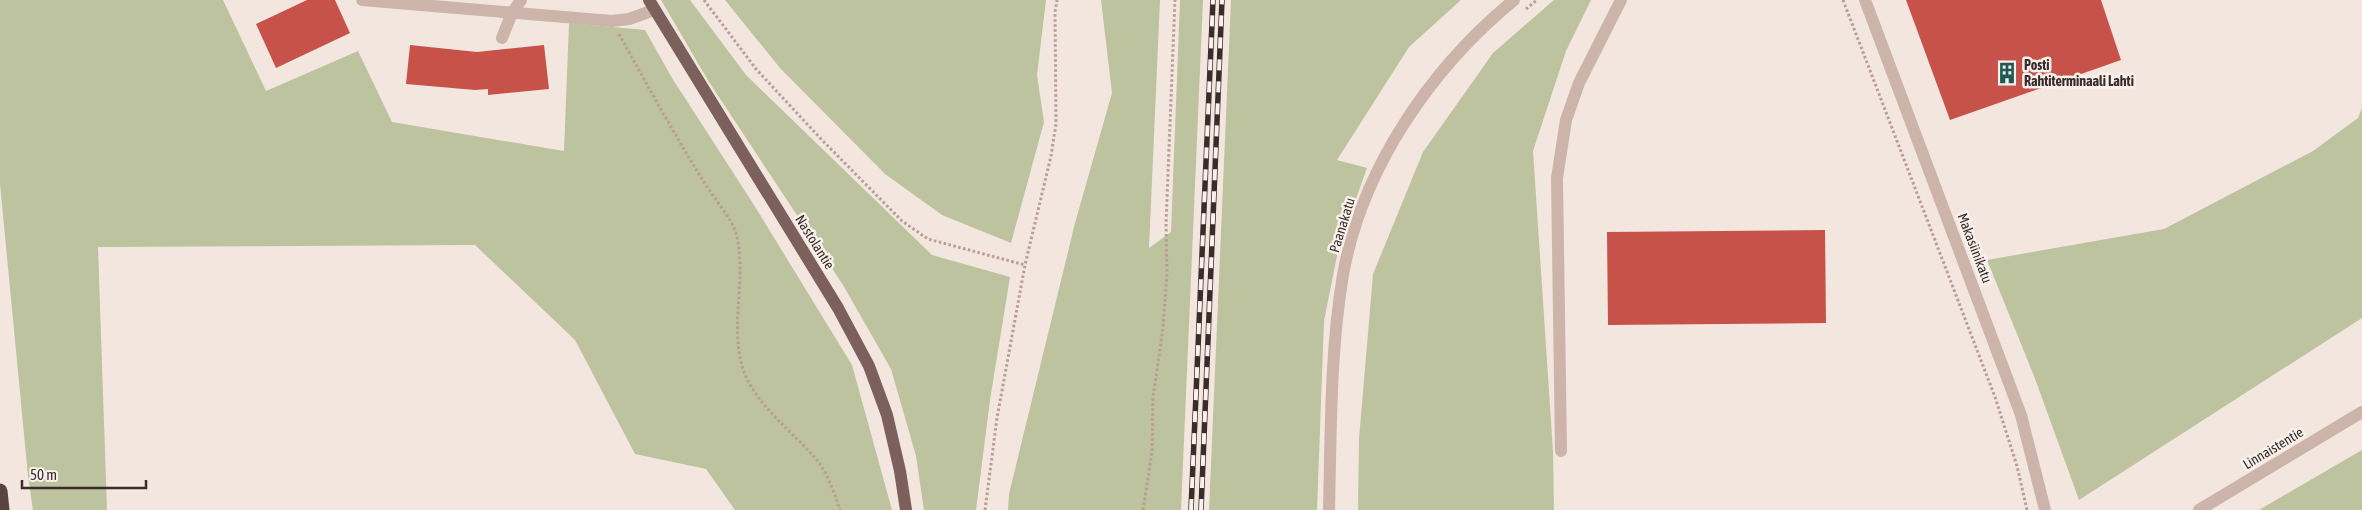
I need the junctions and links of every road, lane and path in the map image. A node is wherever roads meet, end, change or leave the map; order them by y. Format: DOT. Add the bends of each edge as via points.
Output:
graph roads {
  1 [pos="362,0"];
  2 [pos="521,0"];
  3 [pos="704,0"];
  4 [pos="1057,0"];
  5 [pos="1175,0"];
  6 [pos="1514,0"];
  7 [pos="1537,0"];
  8 [pos="1622,0"];
  9 [pos="1843,0"];
  10 [pos="1865,0"];
  11 [pos="433,4"];
  12 [pos="652,5"];
  13 [pos="1522,12"];
  14 [pos="512,13"];
  15 [pos="612,21"];
  16 [pos="502,38"];
  17 [pos="1025,265"];
  18 [pos="2362,412"];
  19 [pos="1561,451"];
  20 [pos="0,491"];
  21 [pos="2,510"];
  22 [pos="840,510"];
  23 [pos="906,510"];
  24 [pos="985,510"];
  25 [pos="1143,510"];
  26 [pos="1329,510"];
  27 [pos="2027,510"];
  28 [pos="2046,510"];
  29 [pos="2199,510"];
  1 -- 11 [label="street"];
  2 -- 14 [label="street"];
  3 -- 17 [label="path" via="756,69 902,221 928,239"];
  4 -- 17 [label="path" via="1056,124"];
  5 -- 25 [label="path" via="1163,328 1153,397 1152,452"];
  6 -- 26 [label="street, Paanakatu" via="1462,48 1395,138 1372,181 1344,274 1338,317"];
  7 -- 13 [label="path"];
  8 -- 19 [label="street" via="1579,82 1566,120 1557,178"];
  9 -- 27 [label="path" via="1995,397"];
  10 -- 28 [label="street, Makasiinikatu" via="2022,415"];
  11 -- 14 [label="street"];
  12 -- 15 [label="street" via="629,19"];
  12 -- 23 [label="main road, Nastolantie" via="838,308 869,366 886,415"];
  14 -- 15 [label="street"];
  14 -- 16 [label="street"];
  15 -- 22 [label="path" via="702,180 735,230 741,255 736,321 744,371 752,388 781,423 818,460"];
  17 -- 24 [label="path" via="997,418"];
  18 -- 29 [label="street, Linnaistentie"];
  20 -- 21 [label="highway"];
}
